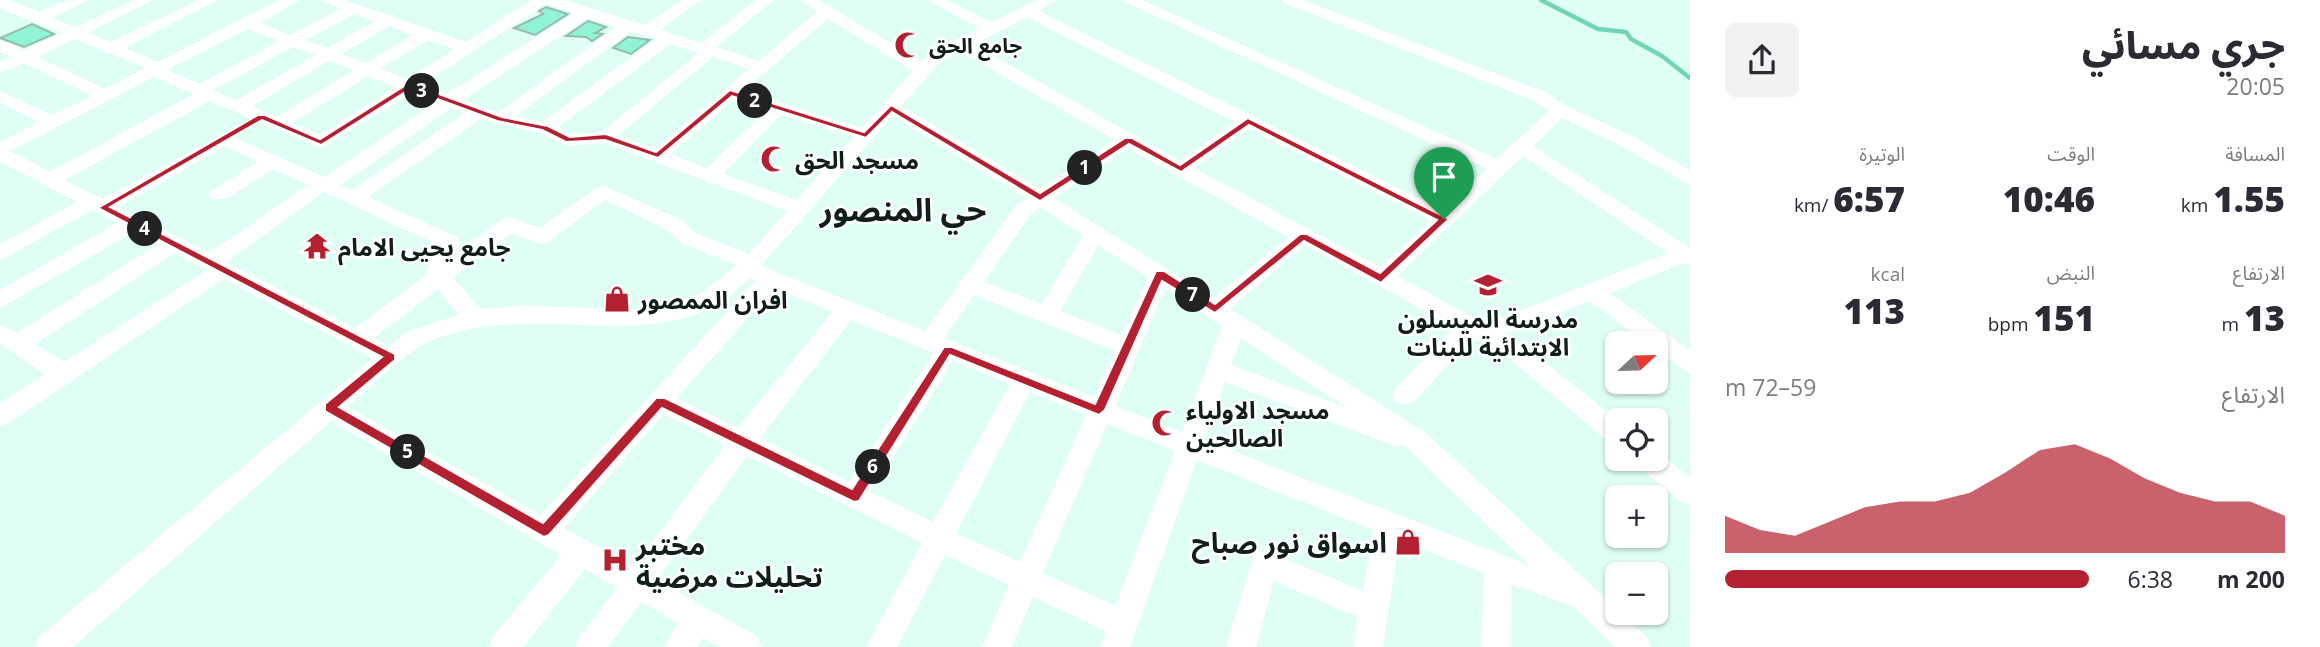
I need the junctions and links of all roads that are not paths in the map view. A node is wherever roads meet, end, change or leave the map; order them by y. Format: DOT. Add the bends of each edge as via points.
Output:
graph roads {
  1 [pos="81,0"];
  2 [pos="146,0"];
  3 [pos="210,0"];
  4 [pos="292,0"];
  5 [pos="329,0"];
  6 [pos="542,0"];
  7 [pos="548,0"];
  8 [pos="693,0"];
  9 [pos="766,0"];
  10 [pos="808,0"];
  11 [pos="936,0"];
  12 [pos="1048,0"];
  13 [pos="1129,0"];
  14 [pos="1289,0"];
  15 [pos="0,2"];
  16 [pos="353,8"];
  17 [pos="1026,10"];
  18 [pos="586,12"];
  19 [pos="827,12"];
  20 [pos="38,18"];
  21 [pos="388,20"];
  22 [pos="247,23"];
  23 [pos="629,25"];
  24 [pos="991,28"];
  25 [pos="648,31"];
  26 [pos="73,33"];
  27 [pos="424,35"];
  28 [pos="668,38"];
  29 [pos="292,41"];
  30 [pos="959,44"];
  31 [pos="0,45"];
  32 [pos="111,48"];
  33 [pos="468,48"];
  34 [pos="707,50"];
  35 [pos="328,54"];
  36 [pos="24,57"];
  37 [pos="761,67"];
  38 [pos="0,68"];
  39 [pos="154,69"];
  40 [pos="367,69"];
  41 [pos="923,71"];
  42 [pos="409,86"];
  43 [pos="204,92"];
  44 [pos="730,93"];
  45 [pos="104,95"];
  46 [pos="0,96"];
  47 [pos="449,101"];
  48 [pos="238,107"];
  49 [pos="891,107"];
  50 [pos="778,108"];
  51 [pos="1560,110"];
  52 [pos="478,112"];
  53 [pos="270,120"];
  54 [pos="500,120"];
  55 [pos="1248,121"];
  56 [pos="52,122"];
  57 [pos="545,128"];
  58 [pos="866,135"];
  59 [pos="606,137"];
  60 [pos="224,139"];
  61 [pos="1128,140"];
  62 [pos="321,142"];
  63 [pos="1521,146"];
  64 [pos="0,152"];
  65 [pos="658,156"];
  66 [pos="278,164"];
  67 [pos="1499,167"];
  68 [pos="1181,169"];
  69 [pos="712,174"];
  70 [pos="1690,179"];
  71 [pos="50,180"];
  72 [pos="323,184"];
  73 [pos="218,195"];
  74 [pos="353,198"];
  75 [pos="1040,198"];
  76 [pos="97,205"];
  77 [pos="800,209"];
  78 [pos="1444,219"];
  79 [pos="133,223"];
  80 [pos="1095,232"];
  81 [pos="1303,236"];
  82 [pos="174,244"];
  83 [pos="0,253"];
  84 [pos="1687,256"];
  85 [pos="216,266"];
  86 [pos="756,270"];
  87 [pos="1160,274"];
  88 [pos="441,278"];
  89 [pos="1381,279"];
  90 [pos="970,285"];
  91 [pos="1592,291"];
  92 [pos="0,300"];
  93 [pos="847,309"];
  94 [pos="1047,314"];
  95 [pos="1225,316"];
  96 [pos="474,317"];
  97 [pos="1476,330"];
  98 [pos="6,339"];
  99 [pos="357,339"];
  100 [pos="939,346"];
  101 [pos="1127,346"];
  102 [pos="391,357"];
  103 [pos="1689,362"];
  104 [pos="1218,370"];
  105 [pos="63,374"];
  106 [pos="1024,380"];
  107 [pos="1405,395"];
  108 [pos="660,401"];
  109 [pos="329,408"];
  110 [pos="1099,410"];
  111 [pos="0,416"];
  112 [pos="1605,424"];
  113 [pos="1406,433"];
  114 [pos="742,442"];
  115 [pos="1191,447"];
  116 [pos="1663,471"];
  117 [pos="1690,494"];
  118 [pos="854,497"];
  119 [pos="1388,523"];
  120 [pos="544,531"];
  121 [pos="940,539"];
  122 [pos="581,552"];
  123 [pos="1498,566"];
  124 [pos="1028,580"];
  125 [pos="638,584"];
  126 [pos="1584,598"];
  127 [pos="1374,610"];
  128 [pos="699,619"];
  129 [pos="1119,636"];
  130 [pos="50,647"];
  131 [pos="504,647"];
  132 [pos="590,647"];
  133 [pos="678,647"];
  134 [pos="747,647"];
  135 [pos="881,647"];
  136 [pos="997,647"];
  137 [pos="1241,647"];
  138 [pos="1368,647"];
  139 [pos="1496,647"];
  140 [pos="1636,647"];
  1 -- 20 [label="street"];
  2 -- 26 [label="street"];
  3 -- 32 [label="street"];
  4 -- 22 [label="street"];
  5 -- 16 [label="street"];
  6 -- 33 [label="street"];
  7 -- 18 [label="street"];
  8 -- 25 [label="street"];
  9 -- 34 [label="street"];
  10 -- 19 [label="street"];
  11 -- 24 [label="street"];
  12 -- 17 [label="street"];
  13 -- 67 [label="street"];
  14 -- 51 [label="street" via="1541,97"];
  15 -- 20 [label="street"];
  16 -- 21 [label="street"];
  16 -- 29 [label="street"];
  17 -- 24 [label="street"];
  17 -- 55 [label="street"];
  18 -- 23 [label="street"];
  18 -- 47 [label="street"];
  19 -- 37 [label="street"];
  19 -- 41 [label="street"];
  20 -- 26 [label="street"];
  21 -- 27 [label="street"];
  21 -- 35 [label="street"];
  22 -- 29 [label="street"];
  22 -- 39 [label="street"];
  23 -- 25 [label="street"];
  23 -- 54 [label="street"];
  24 -- 30 [label="street"];
  25 -- 28 [label="street"];
  26 -- 32 [label="street"];
  26 -- 36 [label="street"];
  27 -- 33 [label="street"];
  27 -- 40 [label="street"];
  28 -- 34 [label="street"];
  28 -- 57 [label="street"];
  29 -- 35 [label="street"];
  29 -- 43 [label="street"];
  30 -- 41 [label="street" via="933,59"];
  30 -- 61 [label="street"];
  31 -- 36 [label="street"];
  32 -- 39 [label="street"];
  33 -- 42 [label="street"];
  34 -- 37 [label="street"];
  34 -- 59 [label="street"];
  35 -- 40 [label="street"];
  35 -- 48 [label="street"];
  36 -- 38 [label="street"];
  36 -- 45 [label="street"];
  37 -- 44 [label="street"];
  39 -- 43 [label="street"];
  39 -- 45 [label="street"];
  40 -- 42 [label="street"];
  40 -- 53 [label="street"];
  41 -- 49 [label="street"];
  42 -- 47 [label="street"];
  42 -- 62 [label="street"];
  43 -- 48 [label="street"];
  43 -- 71 [label="street"];
  44 -- 50 [label="street"];
  44 -- 65 [label="street"];
  45 -- 56 [label="street"];
  46 -- 56 [label="street"];
  47 -- 52 [label="street"];
  47 -- 72 [label="street"];
  48 -- 53 [label="street"];
  49 -- 58 [label="street"];
  49 -- 75 [label="street"];
  50 -- 58 [label="street"];
  50 -- 69 [label="street"];
  51 -- 63 [label="street"];
  51 -- 70 [label="street" via="1623,139"];
  52 -- 54 [label="street"];
  52 -- 74 [label="street"];
  53 -- 60 [label="street"];
  53 -- 62 [label="street"];
  54 -- 57 [label="street"];
  55 -- 68 [label="street"];
  55 -- 78 [label="street"];
  56 -- 64 [label="street"];
  57 -- 59 [label="street" via="569,140"];
  58 -- 77 [label="street"];
  59 -- 65 [label="street"];
  60 -- 66 [label="street"];
  60 -- 76 [label="street"];
  61 -- 68 [label="street"];
  61 -- 75 [label="street"];
  62 -- 66 [label="street"];
  63 -- 67 [label="street"];
  63 -- 84 [label="street"];
  64 -- 71 [label="street"];
  65 -- 69 [label="street"];
  66 -- 72 [label="street"];
  66 -- 73 [label="street"];
  67 -- 78 [label="street"];
  68 -- 81 [label="street"];
  69 -- 77 [label="street"];
  71 -- 76 [label="street"];
  72 -- 74 [label="street"];
  72 -- 85 [label="street"];
  74 -- 88 [label="street" via="450,242 437,272"];
  75 -- 80 [label="street"];
  75 -- 90 [label="street" via="1024,209"];
  76 -- 79 [label="street"];
  76 -- 83 [label="street"];
  77 -- 86 [label="street"];
  78 -- 89 [label="street"];
  79 -- 82 [label="street"];
  79 -- 92 [label="street"];
  80 -- 87 [label="street"];
  80 -- 94 [label="street"];
  81 -- 89 [label="street"];
  81 -- 95 [label="street"];
  82 -- 85 [label="street"];
  82 -- 98 [label="street"];
  84 -- 91 [label="street"];
  85 -- 99 [label="street"];
  85 -- 105 [label="street"];
  86 -- 88 [label="street" via="604,192 541,237 509,224"];
  86 -- 93 [label="street"];
  86 -- 96 [label="street" via="708,300 653,315"];
  86 -- 108 [label="street"];
  87 -- 95 [label="street"];
  87 -- 101 [label="street"];
  88 -- 96 [label="street"];
  88 -- 99 [label="street"];
  89 -- 97 [label="street"];
  90 -- 94 [label="street"];
  90 -- 100 [label="street"];
  91 -- 97 [label="street"];
  91 -- 103 [label="street"];
  93 -- 100 [label="street"];
  93 -- 114 [label="street"];
  94 -- 101 [label="street"];
  95 -- 104 [label="street"];
  95 -- 113 [label="street"];
  96 -- 102 [label="street" via="417,337"];
  97 -- 107 [label="street"];
  97 -- 112 [label="street" via="1513,349"];
  98 -- 105 [label="street"];
  99 -- 102 [label="street"];
  100 -- 106 [label="street"];
  100 -- 118 [label="street"];
  101 -- 110 [label="street"];
  102 -- 109 [label="street"];
  104 -- 113 [label="street" via="1398,437"];
  104 -- 115 [label="street"];
  105 -- 111 [label="street"];
  106 -- 110 [label="street"];
  106 -- 121 [label="street"];
  108 -- 114 [label="street"];
  108 -- 120 [label="street"];
  109 -- 120 [label="street"];
  109 -- 130 [label="street"];
  110 -- 115 [label="street"];
  110 -- 124 [label="street"];
  113 -- 126 [label="street"];
  114 -- 118 [label="street"];
  114 -- 125 [label="street"];
  115 -- 119 [label="street"];
  115 -- 129 [label="street"];
  116 -- 117 [label="street"];
  118 -- 121 [label="street"];
  119 -- 123 [label="street"];
  119 -- 127 [label="street"];
  120 -- 122 [label="street"];
  121 -- 124 [label="street"];
  121 -- 135 [label="street"];
  122 -- 125 [label="street"];
  122 -- 131 [label="street"];
  123 -- 126 [label="street"];
  123 -- 139 [label="street"];
  124 -- 129 [label="street"];
  124 -- 136 [label="street"];
  125 -- 128 [label="street"];
  125 -- 132 [label="street"];
  126 -- 140 [label="street"];
  127 -- 137 [label="street" via="1264,563"];
  127 -- 138 [label="street"];
  128 -- 133 [label="street"];
  128 -- 134 [label="street"];
}
